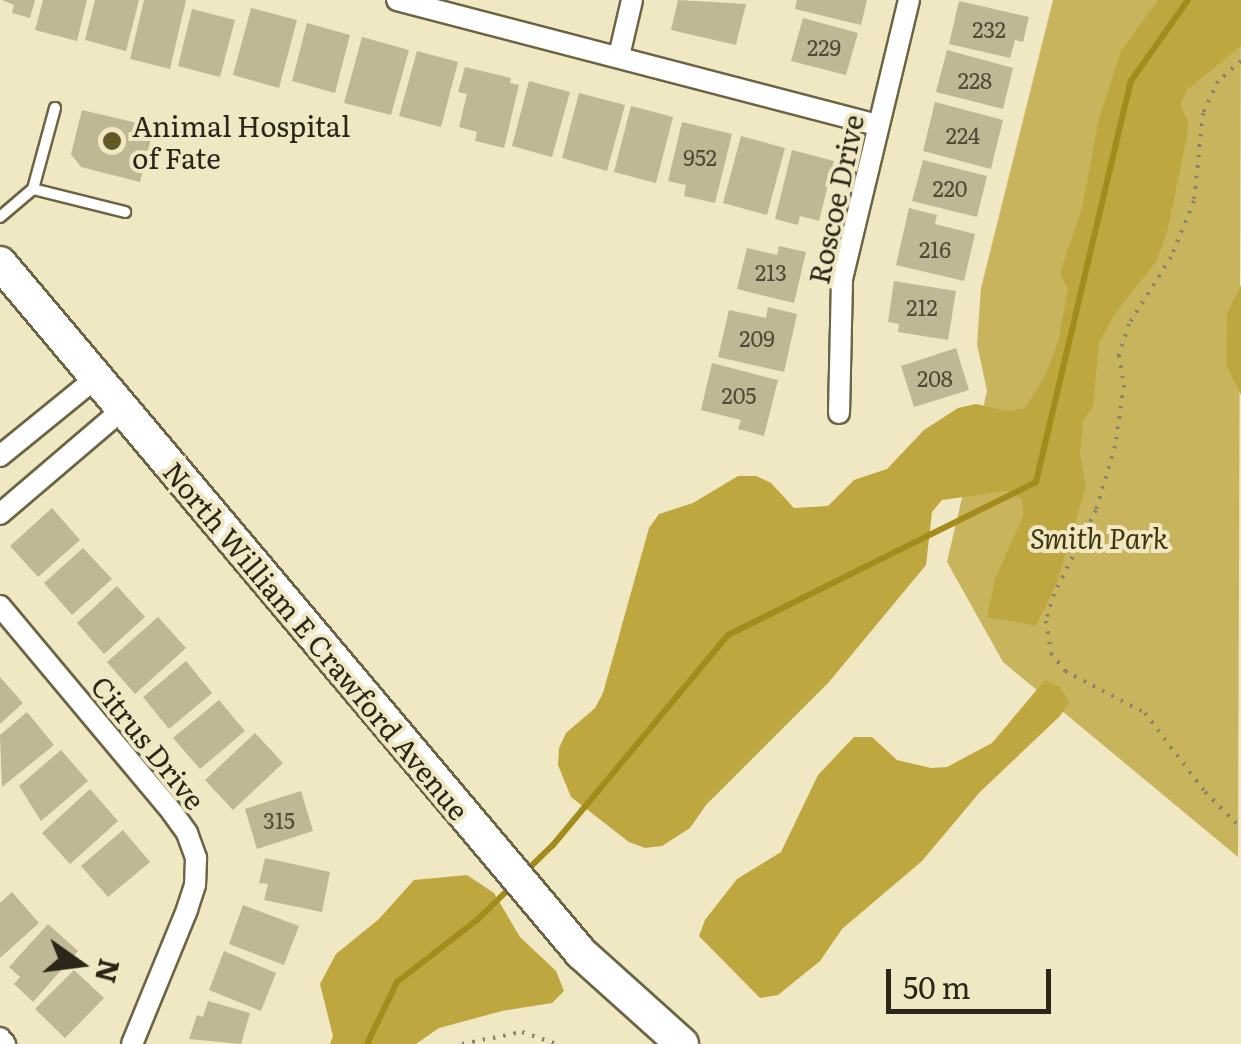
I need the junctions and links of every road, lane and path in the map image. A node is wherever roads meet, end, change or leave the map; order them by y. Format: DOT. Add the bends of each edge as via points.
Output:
graph roads {
  1 [pos="397,0"];
  2 [pos="632,0"];
  3 [pos="909,0"];
  4 [pos="619,56"];
  5 [pos="1241,61"];
  6 [pos="54,108"];
  7 [pos="878,125"];
  8 [pos="33,189"];
  9 [pos="125,212"];
  10 [pos="0,216"];
  11 [pos="0,263"];
  12 [pos="96,378"];
  13 [pos="122,409"];
  14 [pos="839,413"];
  15 [pos="0,456"];
  16 [pos="0,514"];
  17 [pos="0,606"];
  18 [pos="1240,830"];
  19 [pos="0,1038"];
  20 [pos="5,1044"];
  21 [pos="132,1044"];
  22 [pos="462,1044"];
  23 [pos="557,1044"];
  24 [pos="682,1044"];
  1 -- 4 [label="street"];
  2 -- 4 [label="street"];
  3 -- 7 [label="street, Roscoe Drive"];
  4 -- 7 [label="street"];
  5 -- 18 [label="path" via="1218,80 1203,113 1194,200 1170,257 1129,324 1110,462 1046,621 1051,653 1065,672 1145,713"];
  6 -- 8 [label="lane"];
  7 -- 14 [label="street, Roscoe Drive" via="842,279"];
  8 -- 9 [label="lane"];
  8 -- 10 [label="lane"];
  11 -- 12 [label="main road, North William E Crawford Avenue"];
  12 -- 13 [label="main road, North William E Crawford Avenue"];
  12 -- 15 [label="street"];
  13 -- 16 [label="street"];
  13 -- 24 [label="main road, North William E Crawford Avenue" via="581,954"];
  17 -- 21 [label="street, Citrus Drive" via="172,812 196,858 187,910"];
  19 -- 20 [label="street"];
  22 -- 23 [label="path" via="522,1032"];
}
